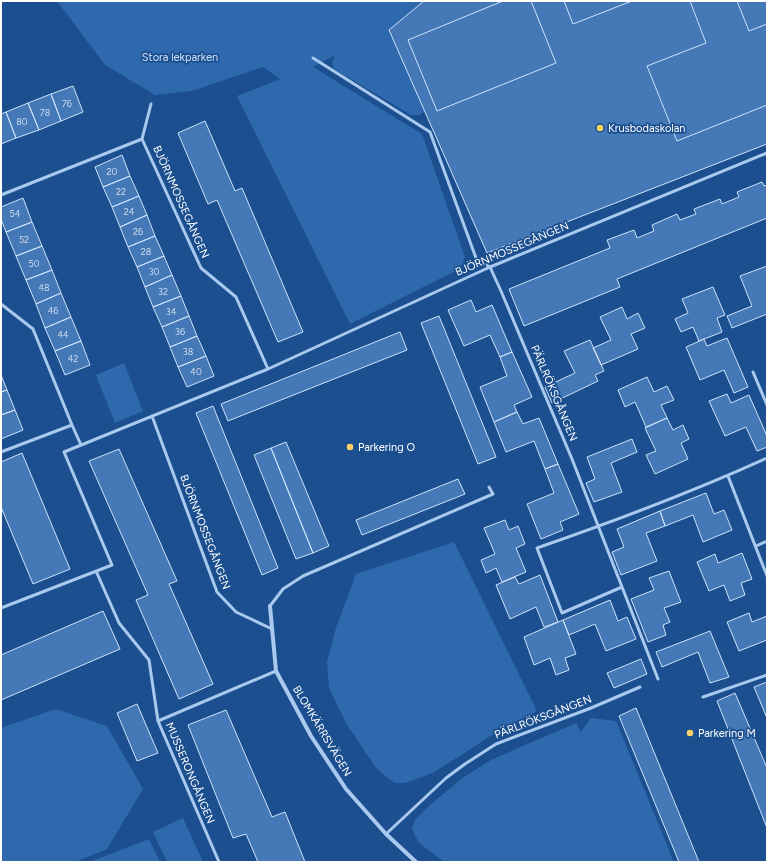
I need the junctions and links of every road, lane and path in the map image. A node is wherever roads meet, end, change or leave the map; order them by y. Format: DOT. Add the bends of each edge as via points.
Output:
graph roads {
  1 [pos="314,58"];
  2 [pos="151,104"];
  3 [pos="142,139"];
  4 [pos="767,153"];
  5 [pos="1,195"];
  6 [pos="490,267"];
  7 [pos="1,304"];
  8 [pos="268,370"];
  9 [pos="753,372"];
  10 [pos="767,405"];
  11 [pos="152,416"];
  12 [pos="72,425"];
  13 [pos="81,445"];
  14 [pos="1,452"];
  15 [pos="767,458"];
  16 [pos="728,476"];
  17 [pos="490,487"];
  18 [pos="598,527"];
  19 [pos="767,541"];
  20 [pos="756,546"];
  21 [pos="96,571"];
  22 [pos="767,576"];
  23 [pos="622,587"];
  24 [pos="270,606"];
  25 [pos="1,608"];
  26 [pos="272,629"];
  27 [pos="276,671"];
  28 [pos="767,675"];
  29 [pos="658,679"];
  30 [pos="640,688"];
  31 [pos="703,697"];
  32 [pos="158,721"];
  33 [pos="386,834"];
  34 [pos="218,862"];
  35 [pos="416,862"];
  1 -- 6 [label="lane" via="430,132 476,258"];
  2 -- 3 [label="lane, BJÖRNMOSSEGÅNGEN"];
  3 -- 5 [label="lane, BJÖRNMOSSEGÅNGEN"];
  3 -- 8 [label="lane, BJÖRNMOSSEGÅNGEN" via="201,268 236,296"];
  4 -- 6 [label="lane, BJÖRNMOSSEGÅNGEN"];
  6 -- 8 [label="lane, BJÖRNMOSSEGÅNGEN"];
  6 -- 18 [label="lane, PÄRLRÖKSGÅNGEN" via="572,459"];
  7 -- 12 [label="lane" via="33,329"];
  8 -- 11 [label="lane, BJÖRNMOSSEGÅNGEN"];
  9 -- 10 [label="lane"];
  11 -- 13 [label="lane, BJÖRNMOSSEGÅNGEN"];
  11 -- 26 [label="lane, BJÖRNMOSSEGÅNGEN" via="217,592 236,612"];
  12 -- 13 [label="lane"];
  12 -- 14 [label="lane"];
  13 -- 21 [label="lane, BJÖRNMOSSEGÅNGEN" via="64,452 112,565"];
  15 -- 16 [label="lane"];
  16 -- 18 [label="lane"];
  16 -- 20 [label="lane"];
  17 -- 24 [label="lane" via="493,494 303,576 283,589"];
  18 -- 23 [label="lane, PÄRLRÖKSGÅNGEN"];
  18 -- 23 [label="lane" via="537,548 562,613"];
  19 -- 20 [label="lane"];
  20 -- 22 [label="lane"];
  21 -- 25 [label="lane, BJÖRNMOSSEGÅNGEN"];
  21 -- 32 [label="lane" via="119,623 149,660"];
  23 -- 29 [label="lane, PÄRLRÖKSGÅNGEN"];
  24 -- 26 [label="street, BLOMKÄRRSVÄGEN"];
  26 -- 27 [label="street, BLOMKÄRRSVÄGEN"];
  27 -- 32 [label="lane, MUSSERONGÅNGEN"];
  27 -- 33 [label="street, BLOMKÄRRSVÄGEN" via="311,736 346,789"];
  28 -- 31 [label="lane"];
  30 -- 33 [label="lane, PÄRLRÖKSGÅNGEN" via="496,744 446,778"];
  32 -- 34 [label="lane, MUSSERONGÅNGEN"];
  33 -- 35 [label="street, BLOMKÄRRSVÄGEN"];
}
